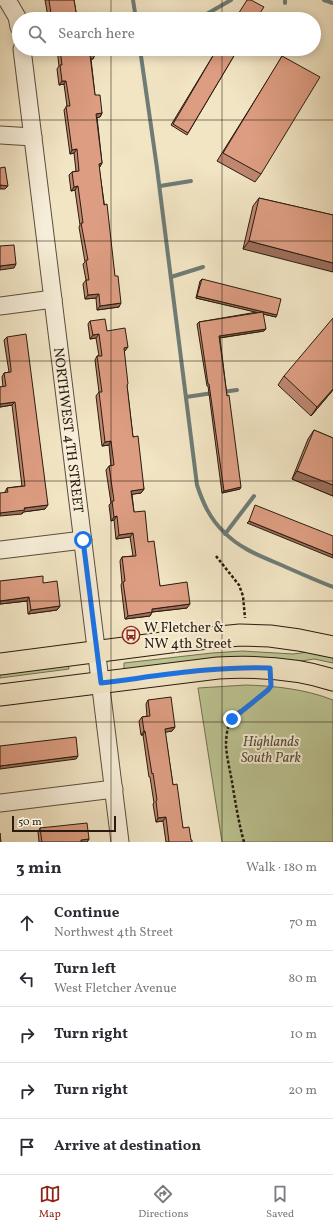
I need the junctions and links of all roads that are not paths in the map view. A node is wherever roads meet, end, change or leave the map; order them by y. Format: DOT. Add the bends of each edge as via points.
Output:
graph roads {
  1 [pos="7,0"];
  2 [pos="14,12"];
  3 [pos="23,56"];
  4 [pos="0,136"];
  5 [pos="33,137"];
  6 [pos="53,299"];
  7 [pos="0,306"];
  8 [pos="83,540"];
  9 [pos="0,550"];
  10 [pos="333,647"];
  11 [pos="97,652"];
  12 [pos="0,664"];
  13 [pos="333,680"];
  14 [pos="101,683"];
  15 [pos="0,695"];
  16 [pos="114,789"];
  17 [pos="0,803"];
  18 [pos="120,842"];
  1 -- 2 [label="street"];
  3 -- 5 [label="street, NORTHWEST 4TH STREET"];
  4 -- 5 [label="street"];
  5 -- 6 [label="street, NORTHWEST 4TH STREET"];
  6 -- 7 [label="street"];
  6 -- 8 [label="street, NORTHWEST 4TH STREET"];
  8 -- 9 [label="street"];
  8 -- 11 [label="street, NORTHWEST 4TH STREET"];
  10 -- 11 [label="main road" via="270,636 240,635"];
  11 -- 12 [label="main road"];
  11 -- 14 [label="street, NORTHWEST 4TH STREET"];
  13 -- 14 [label="main road" via="306,673 246,667 218,668"];
  14 -- 15 [label="main road"];
  14 -- 16 [label="street, NORTHWEST 4TH STREET"];
  16 -- 17 [label="street"];
  16 -- 18 [label="street, NORTHWEST 4TH STREET"];
}
